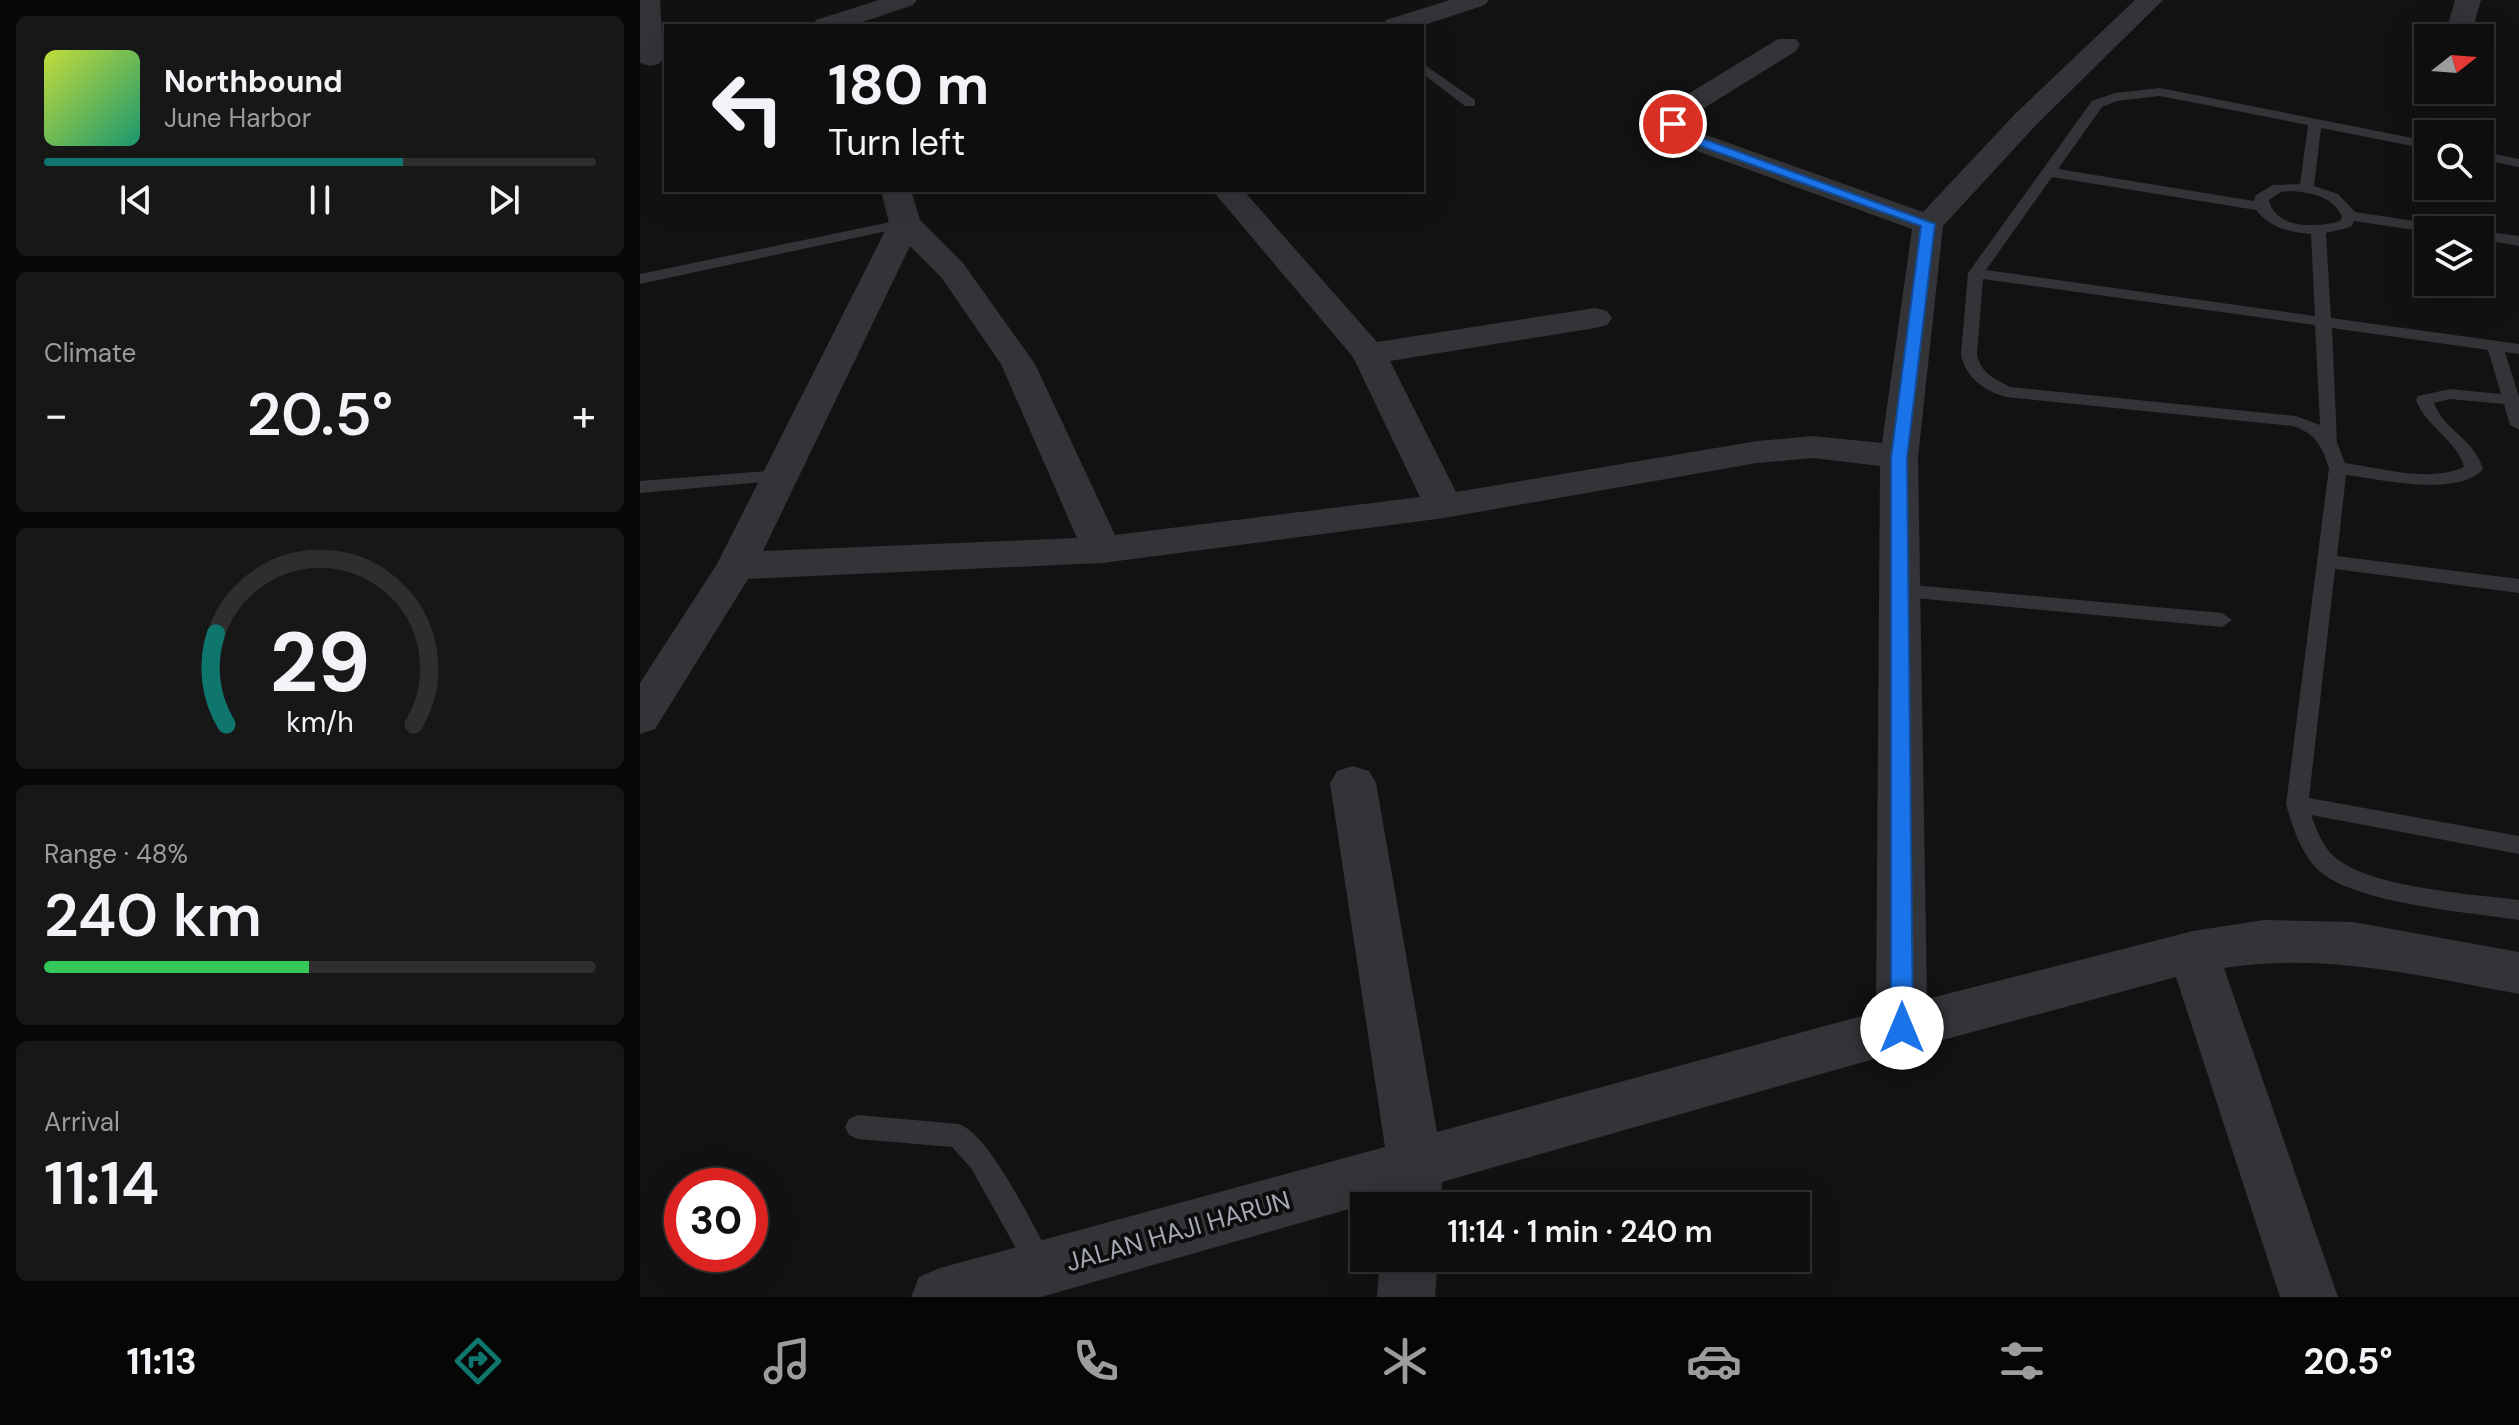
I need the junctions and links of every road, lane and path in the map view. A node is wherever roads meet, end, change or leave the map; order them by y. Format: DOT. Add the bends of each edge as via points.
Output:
graph roads {
  1 [pos="647,0"];
  2 [pos="904,0"];
  3 [pos="1476,0"];
  4 [pos="2150,0"];
  5 [pos="2468,0"];
  6 [pos="831,24"];
  7 [pos="1401,24"];
  8 [pos="2461,24"];
  9 [pos="1787,45"];
  10 [pos="652,57"];
  11 [pos="1424,68"];
  12 [pos="1470,103"];
  13 [pos="2315,123"];
  14 [pos="2414,142"];
  15 [pos="2494,158"];
  16 [pos="2519,163"];
  17 [pos="2049,172"];
  18 [pos="2307,188"];
  19 [pos="1229,192"];
  20 [pos="901,206"];
  21 [pos="2261,206"];
  22 [pos="2349,216"];
  23 [pos="1928,224"];
  24 [pos="2414,225"];
  25 [pos="2318,231"];
  26 [pos="2494,237"];
  27 [pos="2519,241"];
  28 [pos="1976,273"];
  29 [pos="645,278"];
  30 [pos="640,295"];
  31 [pos="1595,318"];
  32 [pos="2323,321"];
  33 [pos="2495,345"];
  34 [pos="2519,349"];
  35 [pos="1369,354"];
  36 [pos="2512,400"];
  37 [pos="2519,425"];
  38 [pos="2330,441"];
  39 [pos="1899,458"];
  40 [pos="2338,468"];
  41 [pos="780,476"];
  42 [pos="640,487"];
  43 [pos="1444,506"];
  44 [pos="1102,550"];
  45 [pos="2326,561"];
  46 [pos="736,566"];
  47 [pos="2519,586"];
  48 [pos="1901,591"];
  49 [pos="2222,620"];
  50 [pos="640,718"];
  51 [pos="1353,783"];
  52 [pos="2297,804"];
  53 [pos="2519,845"];
  54 [pos="2519,910"];
  55 [pos="2193,952"];
  56 [pos="2519,973"];
  57 [pos="1902,1028"];
  58 [pos="858,1127"];
  59 [pos="1414,1185"];
  60 [pos="1042,1269"];
  61 [pos="1408,1272"];
  62 [pos="940,1297"];
  63 [pos="1406,1297"];
  64 [pos="2309,1297"];
  1 -- 10 [label="street"];
  2 -- 6 [label="street"];
  3 -- 7 [label="street"];
  4 -- 23 [label="street" via="2026,119"];
  5 -- 8 [label="street"];
  9 -- 23 [label="street" via="1675,114 1673,124 1685,137"];
  11 -- 12 [label="lane"];
  13 -- 14 [label="lane"];
  13 -- 17 [label="lane" via="2160,92 2115,97 2097,104"];
  13 -- 18 [label="lane"];
  15 -- 16 [label="lane"];
  17 -- 21 [label="lane"];
  17 -- 28 [label="lane"];
  18 -- 21 [label="lane" via="2278,188 2261,198"];
  18 -- 22 [label="lane" via="2337,199"];
  19 -- 35 [label="street"];
  20 -- 29 [label="lane"];
  20 -- 41 [label="street"];
  20 -- 44 [label="street" via="1018,364"];
  21 -- 25 [label="lane" via="2282,223"];
  22 -- 24 [label="lane"];
  22 -- 25 [label="lane" via="2346,224"];
  23 -- 39 [label="street"];
  25 -- 32 [label="lane"];
  26 -- 27 [label="lane"];
  28 -- 32 [label="lane"];
  28 -- 38 [label="lane" via="1969,354 1978,376 1990,385 2006,392 2296,421"];
  29 -- 30 [label="lane"];
  31 -- 35 [label="street"];
  32 -- 33 [label="lane"];
  32 -- 38 [label="lane"];
  33 -- 34 [label="lane"];
  33 -- 36 [label="lane"];
  35 -- 43 [label="street"];
  36 -- 37 [label="lane"];
  36 -- 40 [label="lane" via="2450,394 2424,400 2428,415 2473,457 2474,469 2464,476 2440,480"];
  38 -- 40 [label="lane"];
  39 -- 43 [label="street" via="1856,450 1785,449"];
  39 -- 48 [label="street"];
  40 -- 45 [label="lane"];
  41 -- 42 [label="lane"];
  41 -- 46 [label="street"];
  43 -- 44 [label="street"];
  44 -- 46 [label="street"];
  45 -- 47 [label="lane"];
  45 -- 52 [label="lane"];
  46 -- 50 [label="street"];
  48 -- 49 [label="lane"];
  48 -- 57 [label="street"];
  51 -- 59 [label="street"];
  52 -- 53 [label="lane"];
  52 -- 54 [label="lane" via="2305,833 2329,866 2364,884"];
  55 -- 56 [label="street, JALAN HAJI HARUN" via="2264,941 2353,943"];
  55 -- 57 [label="street, JALAN HAJI HARUN"];
  55 -- 64 [label="street"];
  57 -- 59 [label="street, JALAN HAJI HARUN"];
  58 -- 60 [label="lane" via="959,1136 980,1159"];
  59 -- 60 [label="street, JALAN HAJI HARUN"];
  60 -- 62 [label="street, JALAN HAJI HARUN"];
  61 -- 63 [label="street"];
}
